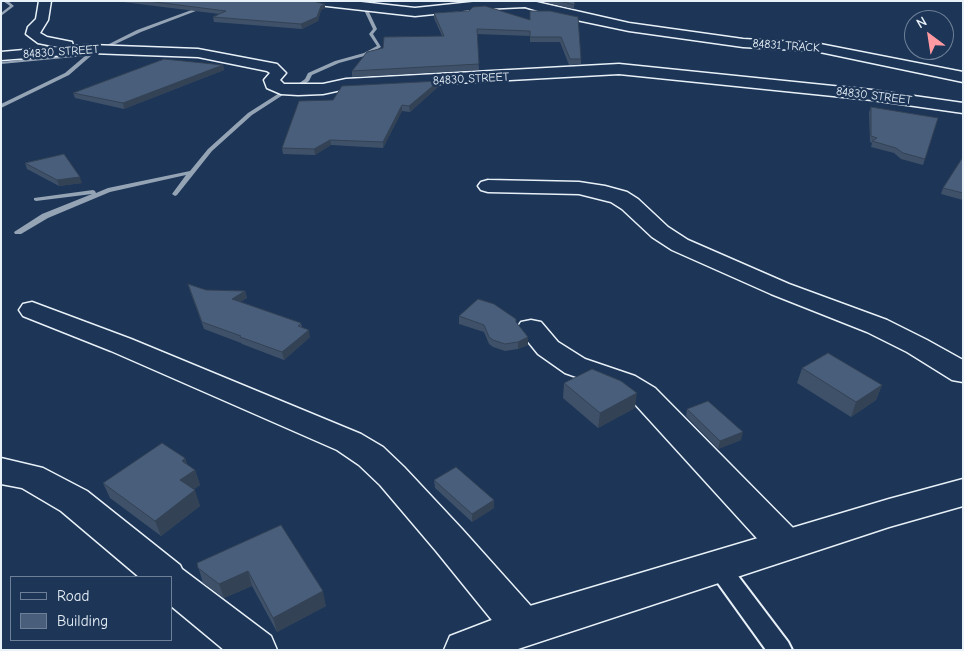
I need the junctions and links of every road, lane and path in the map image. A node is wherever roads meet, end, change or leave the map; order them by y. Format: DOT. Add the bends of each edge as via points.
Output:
graph roads {
  1 [pos="45,1"];
  2 [pos="318,1"];
  3 [pos="523,2"];
  4 [pos="91,49"];
  5 [pos="1,56"];
  6 [pos="963,77"];
  7 [pos="963,108"];
  8 [pos="488,186"];
  9 [pos="32,310"];
  10 [pos="530,328"];
  11 [pos="963,373"];
  12 [pos="1,471"];
  13 [pos="963,492"];
  14 [pos="786,545"];
  15 [pos="718,566"];
  16 [pos="165,576"];
  17 [pos="172,583"];
  18 [pos="523,627"];
  19 [pos="256,650"];
  20 [pos="465,650"];
  21 [pos="780,650"];
  1 -- 4 [label="street" via="42,20 33,34 43,40"];
  2 -- 3 [label="street" via="415,12"];
  3 -- 6 [label="street, 84831 TRACK" via="548,10 608,15 648,30 743,42 864,48"];
  4 -- 5 [label="street, 84830 STREET"];
  4 -- 7 [label="street, 84830 STREET" via="198,53 255,62 272,66 278,73 272,80 273,85 281,89 619,69 864,94"];
  8 -- 11 [label="street" via="580,188 619,197 680,245 780,290 877,326"];
  9 -- 18 [label="street" via="349,442 371,456 450,540"];
  10 -- 14 [label="street" via="548,348 575,366 624,383 644,395"];
  12 -- 16 [label="street" via="31,477 74,500"];
  13 -- 14 [label="street"];
  14 -- 15 [label="street"];
  15 -- 18 [label="street"];
  15 -- 21 [label="lane"];
  17 -- 19 [label="street"];
  18 -- 20 [label="street"];
}
